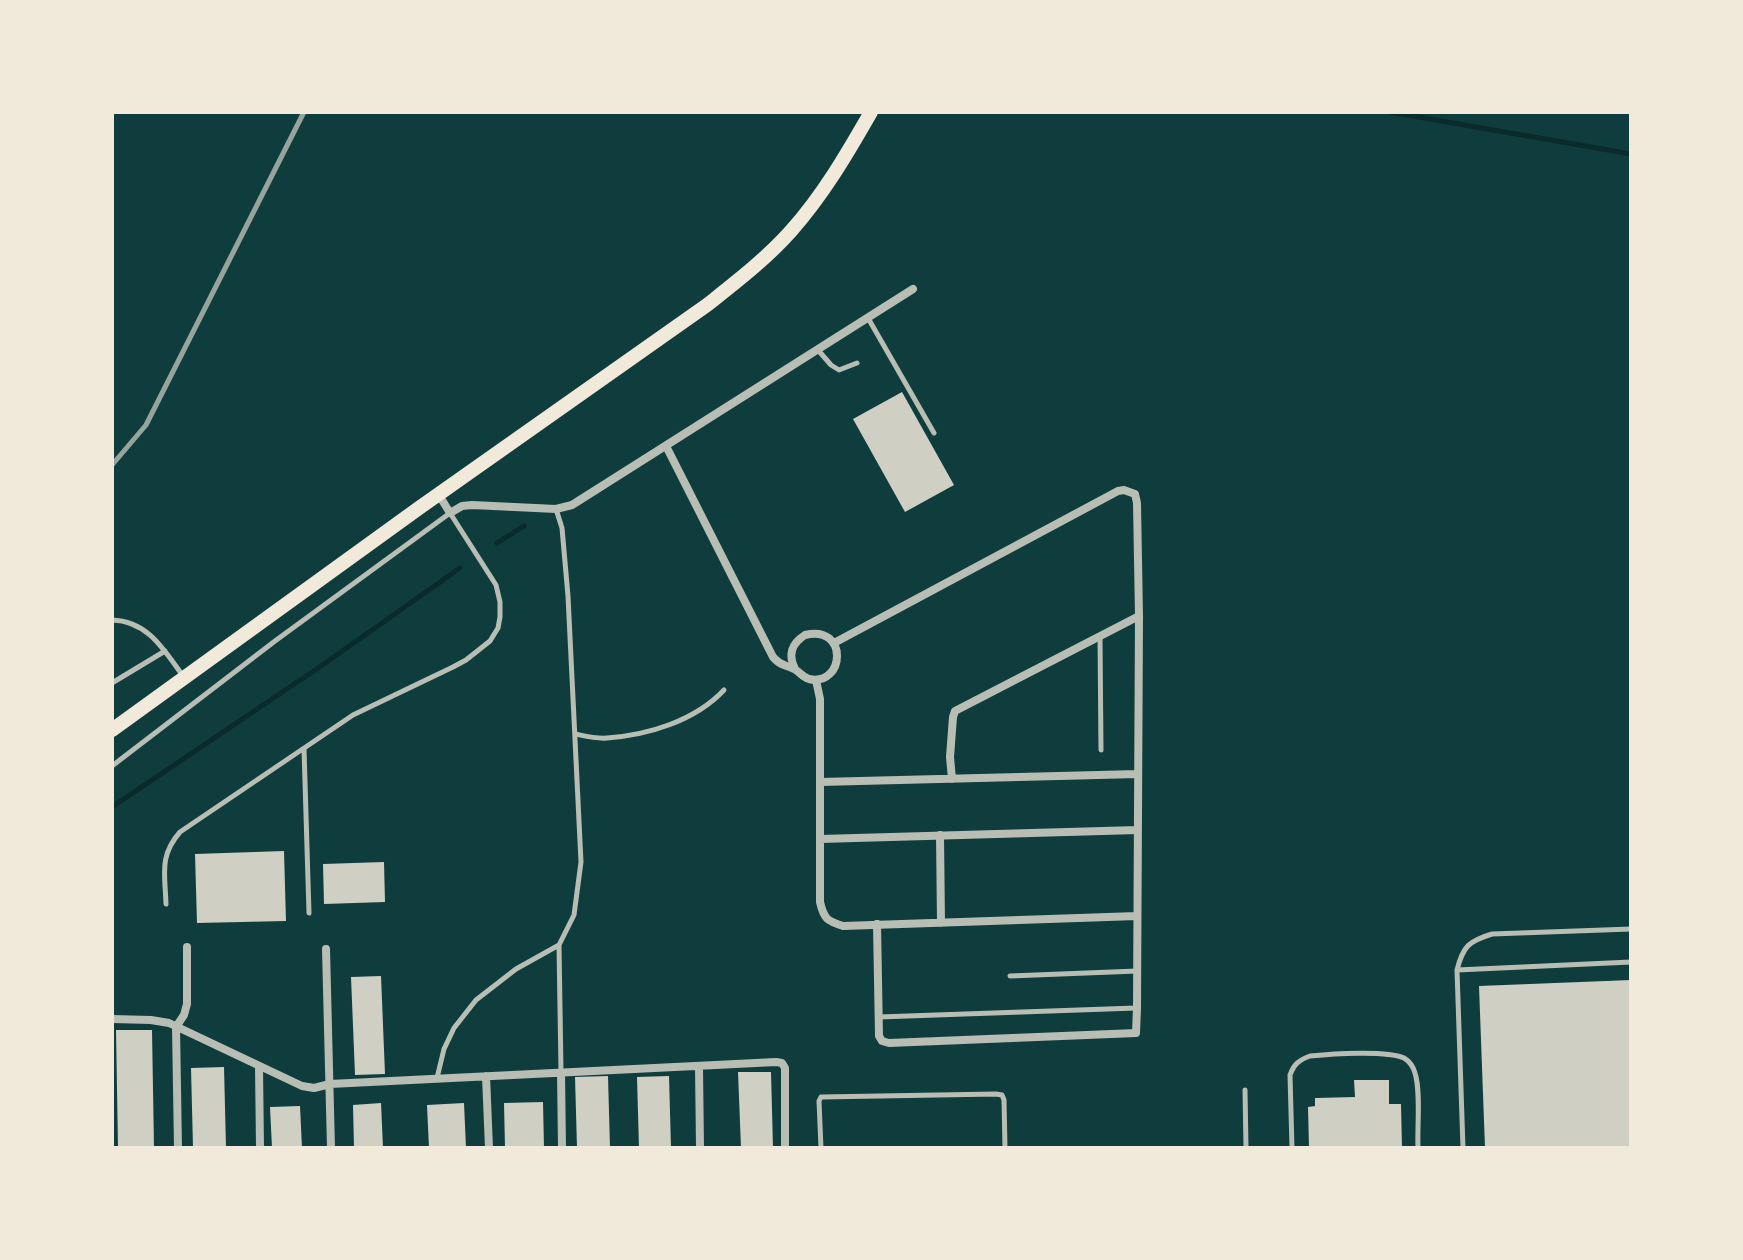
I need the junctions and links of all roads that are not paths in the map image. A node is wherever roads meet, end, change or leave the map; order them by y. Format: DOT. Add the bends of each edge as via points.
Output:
graph roads {
  1 [pos="871,112"];
  2 [pos="913,289"];
  3 [pos="868,317"];
  4 [pos="817,349"];
  5 [pos="857,363"];
  6 [pos="934,433"];
  7 [pos="666,446"];
  8 [pos="439,495"];
  9 [pos="556,509"];
  10 [pos="450,513"];
  11 [pos="1139,616"];
  12 [pos="112,620"];
  13 [pos="1100,636"];
  14 [pos="834,643"];
  15 [pos="165,651"];
  16 [pos="795,669"];
  17 [pos="185,678"];
  18 [pos="816,680"];
  19 [pos="112,683"];
  20 [pos="724,690"];
  21 [pos="112,730"];
  22 [pos="575,734"];
  23 [pos="304,748"];
  24 [pos="1101,750"];
  25 [pos="112,766"];
  26 [pos="1138,774"];
  27 [pos="952,779"];
  28 [pos="820,782"];
  29 [pos="1138,830"];
  30 [pos="940,835"];
  31 [pos="820,839"];
  32 [pos="166,904"];
  33 [pos="309,913"];
  34 [pos="1137,916"];
  35 [pos="941,923"];
  36 [pos="877,924"];
  37 [pos="1631,929"];
  38 [pos="559,945"];
  39 [pos="187,947"];
  40 [pos="326,949"];
  41 [pos="1631,962"];
  42 [pos="1457,970"];
  43 [pos="1137,971"];
  44 [pos="1010,976"];
  45 [pos="1137,1008"];
  46 [pos="879,1017"];
  47 [pos="112,1019"];
  48 [pos="176,1027"];
  49 [pos="259,1067"];
  50 [pos="699,1067"];
  51 [pos="561,1072"];
  52 [pos="486,1076"];
  53 [pos="437,1078"];
  54 [pos="330,1084"];
  55 [pos="1245,1090"];
  56 [pos="178,1148"];
  57 [pos="260,1148"];
  58 [pos="331,1148"];
  59 [pos="489,1148"];
  60 [pos="562,1148"];
  61 [pos="700,1148"];
  62 [pos="785,1148"];
  63 [pos="821,1148"];
  64 [pos="1005,1148"];
  65 [pos="1246,1148"];
  66 [pos="1292,1148"];
  67 [pos="1418,1148"];
  68 [pos="1463,1148"];
  1 -- 8 [label="main road" via="813,203 762,260 707,305"];
  2 -- 3 [label="street"];
  3 -- 4 [label="street"];
  3 -- 6 [label="lane"];
  4 -- 5 [label="lane" via="839,370"];
  4 -- 7 [label="street"];
  7 -- 9 [label="street" via="588,497"];
  7 -- 16 [label="street" via="773,657"];
  8 -- 10 [label="street"];
  8 -- 17 [label="main road"];
  9 -- 10 [label="street" via="472,505"];
  9 -- 22 [label="lane" via="564,544"];
  10 -- 23 [label="lane" via="496,585 500,617 490,641 466,660 353,715"];
  10 -- 25 [label="lane"];
  11 -- 13 [label="street"];
  11 -- 14 [label="street" via="1137,503 1135,494 1124,490"];
  11 -- 26 [label="street"];
  12 -- 15 [label="lane" via="137,625"];
  13 -- 24 [label="lane"];
  13 -- 27 [label="street" via="955,711"];
  14 -- 16 [label="street" via="821,633 798,639 791,654"];
  14 -- 18 [label="street" via="836,667"];
  15 -- 17 [label="lane"];
  15 -- 19 [label="lane"];
  16 -- 18 [label="street"];
  17 -- 21 [label="main road"];
  18 -- 28 [label="street"];
  20 -- 22 [label="lane" via="689,718 652,730 605,739"];
  22 -- 38 [label="lane" via="581,862 574,915"];
  23 -- 32 [label="lane" via="180,832 165,859"];
  23 -- 33 [label="lane"];
  26 -- 27 [label="street"];
  26 -- 29 [label="street"];
  27 -- 28 [label="street"];
  28 -- 31 [label="street"];
  29 -- 30 [label="street"];
  29 -- 34 [label="street"];
  30 -- 31 [label="street"];
  30 -- 35 [label="street"];
  31 -- 36 [label="street" via="824,916 843,926"];
  34 -- 35 [label="street"];
  34 -- 43 [label="street"];
  35 -- 36 [label="street"];
  36 -- 46 [label="street"];
  37 -- 42 [label="lane" via="1492,934 1461,952"];
  38 -- 51 [label="lane"];
  38 -- 53 [label="lane" via="476,1000 454,1028"];
  39 -- 48 [label="street" via="187,1004"];
  40 -- 54 [label="street"];
  41 -- 42 [label="lane"];
  42 -- 68 [label="lane"];
  43 -- 44 [label="lane"];
  43 -- 45 [label="street"];
  45 -- 46 [label="lane"];
  45 -- 46 [label="street" via="1133,1034 889,1043 879,1036"];
  47 -- 48 [label="street"];
  48 -- 49 [label="street"];
  48 -- 56 [label="street"];
  49 -- 54 [label="street" via="302,1086"];
  49 -- 57 [label="street"];
  50 -- 51 [label="street"];
  50 -- 61 [label="street"];
  50 -- 62 [label="street" via="782,1063"];
  51 -- 52 [label="street"];
  51 -- 60 [label="street"];
  52 -- 53 [label="street"];
  52 -- 59 [label="street"];
  53 -- 54 [label="street"];
  54 -- 58 [label="street"];
  55 -- 65 [label="lane"];
  63 -- 64 [label="lane" via="821,1097 996,1094 1004,1100"];
  66 -- 67 [label="lane" via="1293,1066 1310,1056 1356,1055 1402,1057 1410,1063 1417,1083"];
}
